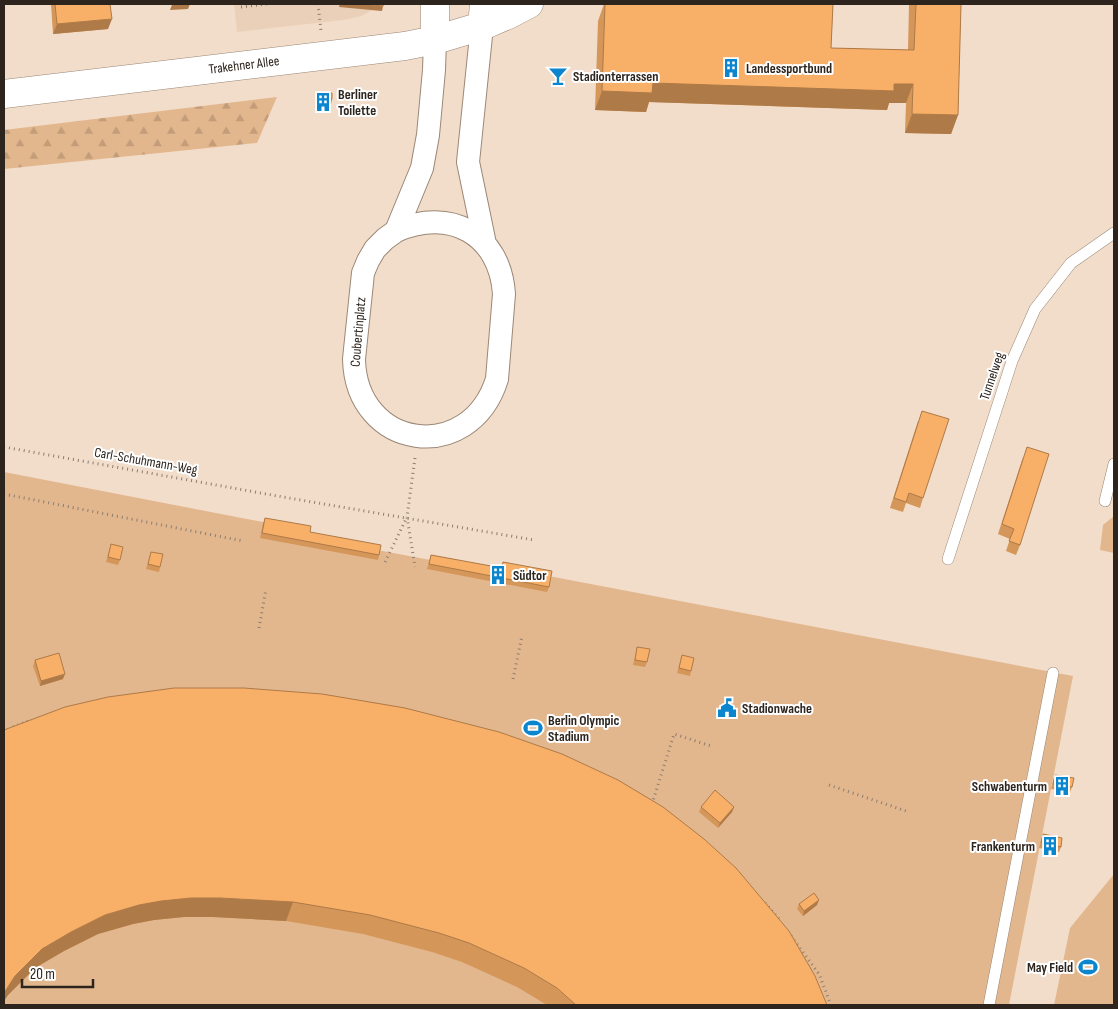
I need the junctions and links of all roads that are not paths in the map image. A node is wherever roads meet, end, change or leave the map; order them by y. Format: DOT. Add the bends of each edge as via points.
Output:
graph roads {
  1 [pos="435,4"];
  2 [pos="528,4"];
  3 [pos="483,15"];
  4 [pos="435,40"];
  5 [pos="4,94"];
  6 [pos="396,231"];
  7 [pos="1114,233"];
  8 [pos="485,244"];
  9 [pos="1114,464"];
  10 [pos="1105,501"];
  11 [pos="948,559"];
  12 [pos="1053,673"];
  13 [pos="989,1005"];
  1 -- 4 [label="main road"];
  2 -- 3 [label="main road, Trakehner Allee" via="508,15"];
  3 -- 4 [label="main road, Trakehner Allee"];
  3 -- 8 [label="street, Coubertinplatz" via="468,162"];
  4 -- 5 [label="main road, Trakehner Allee"];
  4 -- 6 [label="street, Coubertinplatz" via="428,135 422,168"];
  6 -- 8 [label="street, Coubertinplatz" via="416,223 450,223 475,235"];
  6 -- 8 [label="street, Coubertinplatz" via="375,249 363,273 354,373 358,389 371,410 392,428 417,435 430,436 456,430 478,414 493,392 497,379 504,294 500,267"];
  7 -- 11 [label="lane, Tunnelweg" via="1071,263 1035,309 1012,362"];
  9 -- 10 [label="lane"];
  12 -- 13 [label="lane"];
}
